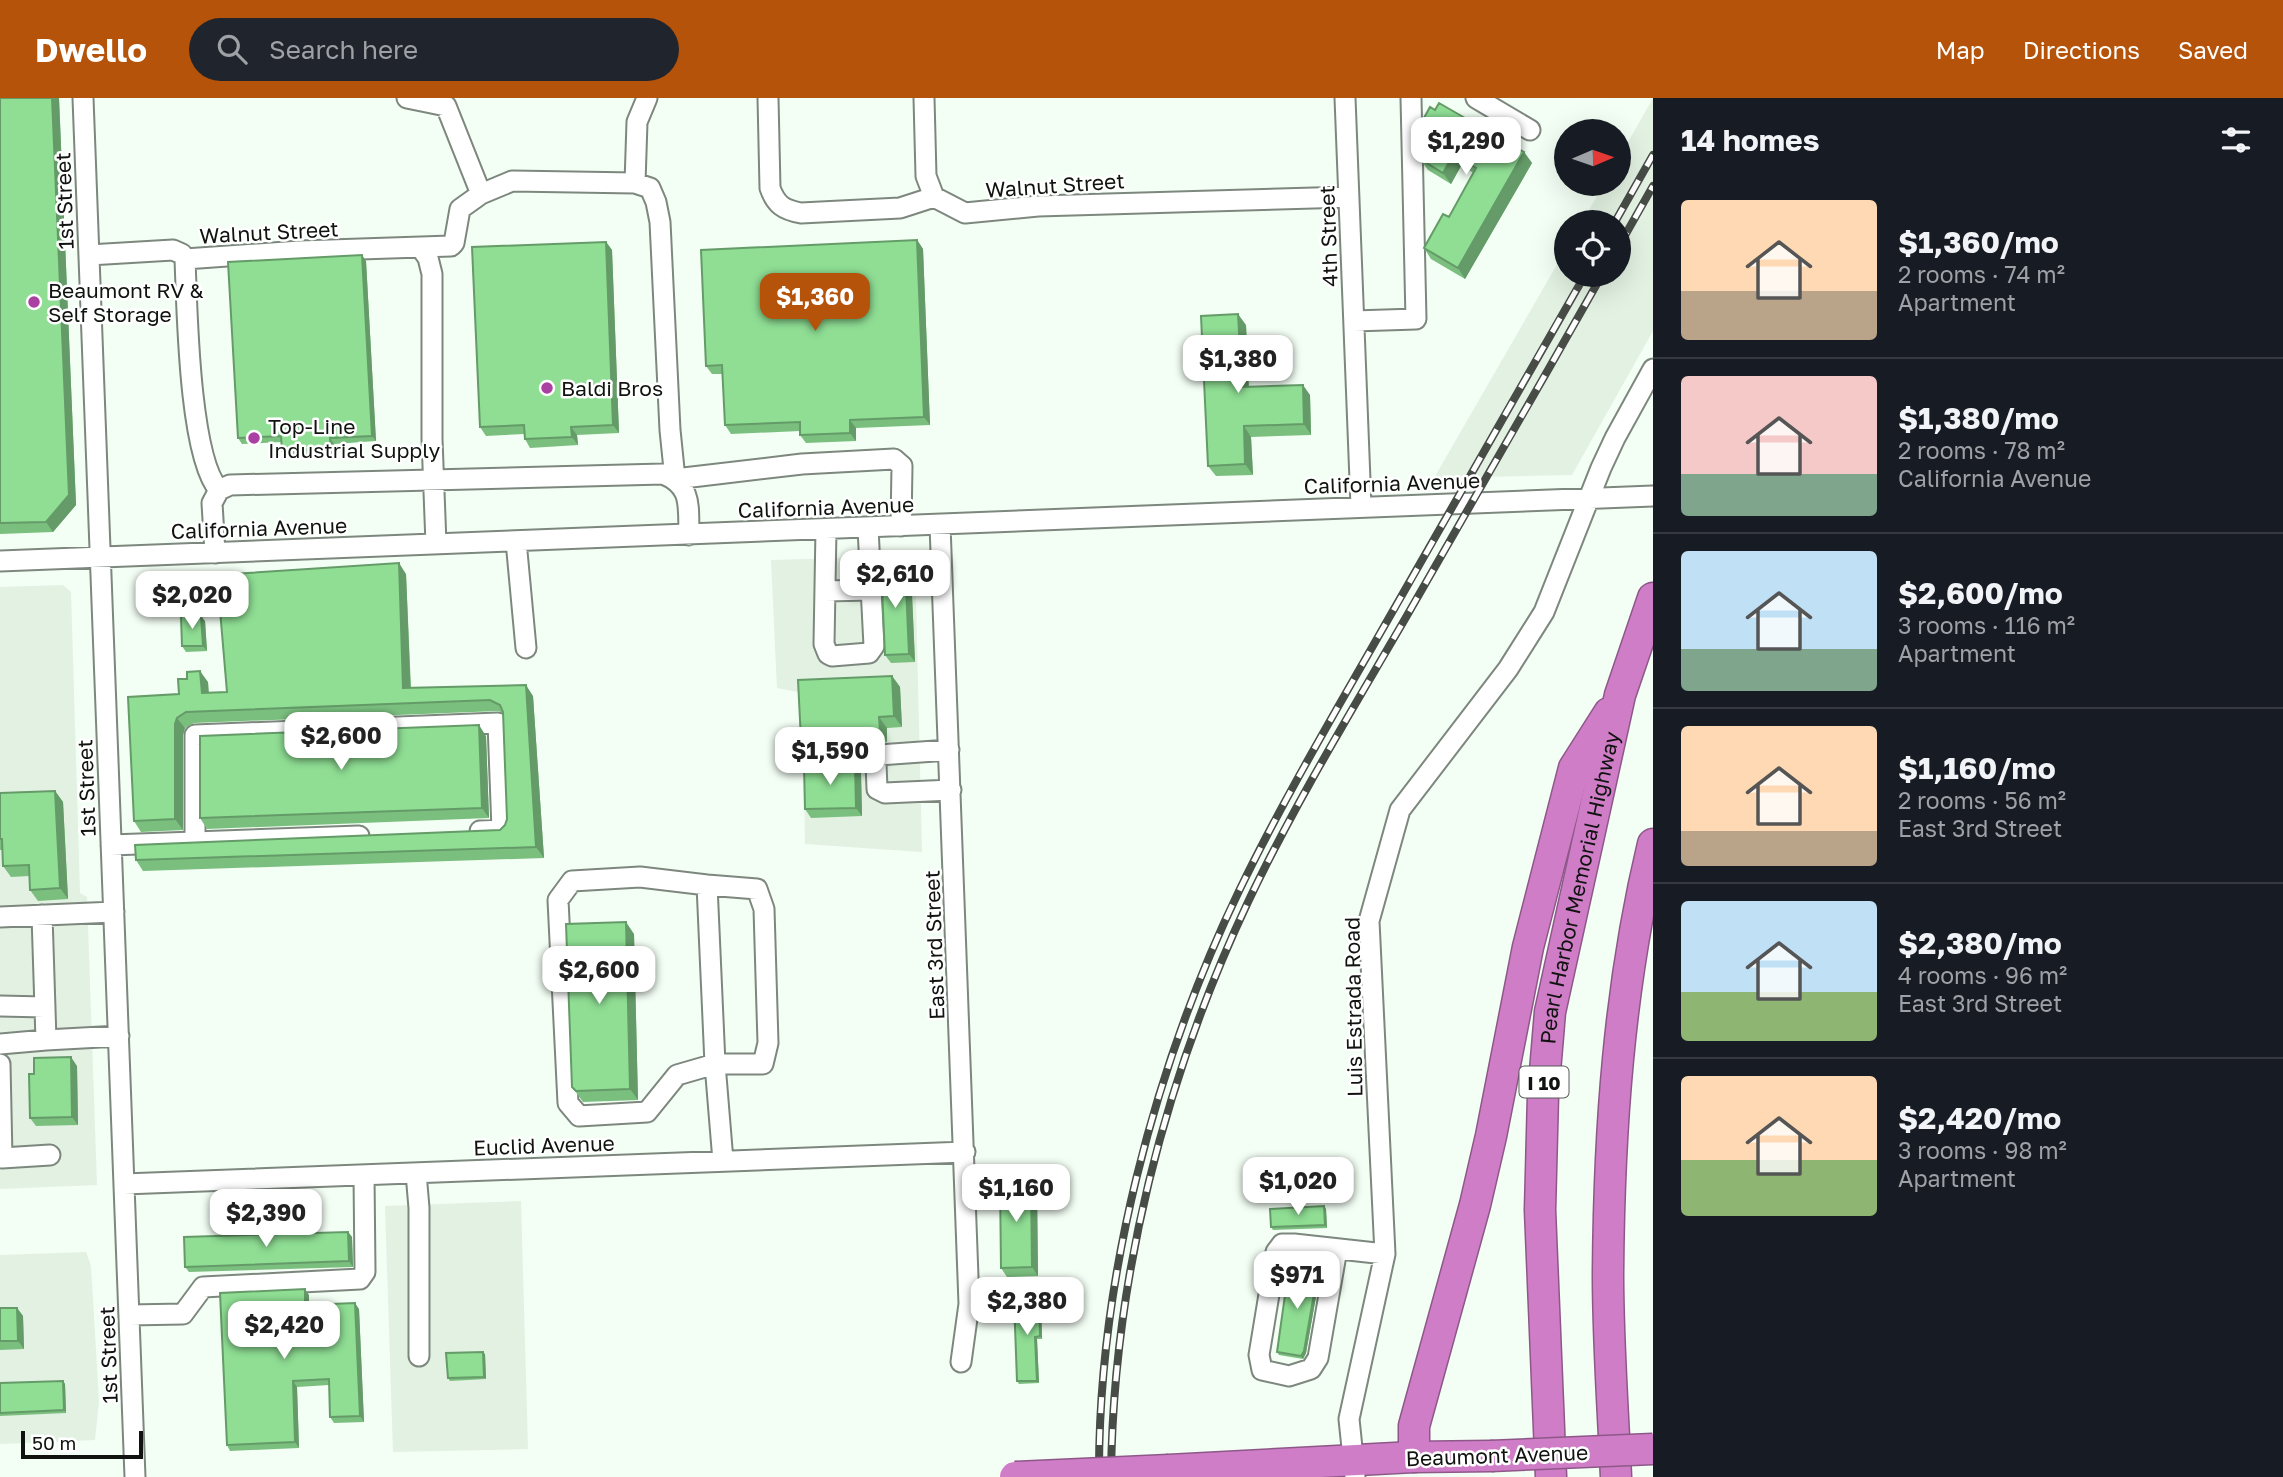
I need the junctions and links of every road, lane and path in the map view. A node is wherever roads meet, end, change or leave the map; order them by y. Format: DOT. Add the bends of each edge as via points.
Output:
graph roads {
  1 [pos="83,98"];
  2 [pos="407,98"];
  3 [pos="647,98"];
  4 [pos="768,98"];
  5 [pos="924,98"];
  6 [pos="1345,98"];
  7 [pos="1410,98"];
  8 [pos="1475,98"];
  9 [pos="446,102"];
  10 [pos="1530,131"];
  11 [pos="635,183"];
  12 [pos="481,194"];
  13 [pos="934,197"];
  14 [pos="1349,197"];
  15 [pos="421,248"];
  16 [pos="89,255"];
  17 [pos="184,259"];
  18 [pos="1354,321"];
  19 [pos="1653,369"];
  20 [pos="435,479"];
  21 [pos="675,479"];
  22 [pos="219,490"];
  23 [pos="1653,496"];
  24 [pos="1588,498"];
  25 [pos="1361,506"];
  26 [pos="940,525"];
  27 [pos="901,526"];
  28 [pos="868,528"];
  29 [pos="826,529"];
  30 [pos="689,535"];
  31 [pos="516,541"];
  32 [pos="436,544"];
  33 [pos="215,553"];
  34 [pos="100,557"];
  35 [pos="0,561"];
  36 [pos="871,590"];
  37 [pos="825,591"];
  38 [pos="1653,598"];
  39 [pos="526,648"];
  40 [pos="1620,695"];
  41 [pos="949,750"];
  42 [pos="951,790"];
  43 [pos="462,832"];
  44 [pos="382,835"];
  45 [pos="195,842"];
  46 [pos="1653,844"];
  47 [pos="111,845"];
  48 [pos="707,885"];
  49 [pos="114,912"];
  50 [pos="42,915"];
  51 [pos="0,916"];
  52 [pos="0,1006"];
  53 [pos="45,1007"];
  54 [pos="118,1036"];
  55 [pos="46,1040"];
  56 [pos="0,1044"];
  57 [pos="0,1064"];
  58 [pos="715,1064"];
  59 [pos="965,1152"];
  60 [pos="50,1155"];
  61 [pos="723,1161"];
  62 [pos="416,1173"];
  63 [pos="364,1175"];
  64 [pos="124,1184"];
  65 [pos="1337,1249"];
  66 [pos="1385,1254"];
  67 [pos="129,1315"];
  68 [pos="419,1356"];
  69 [pos="961,1362"];
  70 [pos="1653,1449"];
  71 [pos="1434,1464"];
  72 [pos="1354,1469"];
  73 [pos="135,1477"];
  74 [pos="1006,1477"];
  75 [pos="1015,1477"];
  76 [pos="1551,1477"];
  77 [pos="1616,1477"];
  1 -- 16 [label="street, 1st Street"];
  2 -- 9 [label="street"];
  3 -- 11 [label="street" via="637,122"];
  4 -- 13 [label="street" via="770,188 774,199 789,211 900,208"];
  5 -- 13 [label="street" via="926,176"];
  6 -- 14 [label="street, 4th Street"];
  7 -- 18 [label="street" via="1416,318"];
  8 -- 10 [label="street"];
  9 -- 12 [label="street"];
  11 -- 12 [label="street" via="512,181"];
  11 -- 21 [label="street" via="650,188 660,222"];
  12 -- 15 [label="street, Walnut Street" via="460,209 451,246"];
  13 -- 14 [label="street, Walnut Street" via="965,213 1038,205"];
  14 -- 18 [label="street, 4th Street"];
  15 -- 17 [label="street, Walnut Street"];
  15 -- 20 [label="street" via="432,274"];
  16 -- 17 [label="street, Walnut Street" via="173,250"];
  16 -- 34 [label="street, 1st Street"];
  17 -- 22 [label="street" via="191,371 203,459"];
  18 -- 25 [label="street, 4th Street"];
  19 -- 24 [label="street, Luis Estrada Road"];
  20 -- 21 [label="street" via="663,474"];
  20 -- 22 [label="street" via="230,485"];
  20 -- 32 [label="street"];
  21 -- 27 [label="street" via="894,459 902,466"];
  21 -- 30 [label="street" via="687,498"];
  22 -- 33 [label="street" via="212,503"];
  23 -- 24 [label="street, California Avenue"];
  24 -- 25 [label="street, California Avenue"];
  24 -- 66 [label="street, Luis Estrada Road" via="1544,612 1508,669 1400,810 1369,921"];
  25 -- 26 [label="street, California Avenue"];
  26 -- 27 [label="street, California Avenue"];
  26 -- 41 [label="street, East 3rd Street"];
  27 -- 28 [label="street, California Avenue"];
  28 -- 29 [label="street, California Avenue"];
  28 -- 36 [label="street"];
  29 -- 30 [label="street, California Avenue"];
  29 -- 37 [label="street"];
  30 -- 31 [label="street, California Avenue"];
  31 -- 32 [label="street, California Avenue"];
  31 -- 39 [label="street"];
  32 -- 33 [label="street, California Avenue"];
  33 -- 34 [label="street, California Avenue"];
  34 -- 35 [label="street, California Avenue"];
  34 -- 47 [label="street, 1st Street"];
  36 -- 37 [label="street"];
  36 -- 37 [label="street" via="872,650 832,656 824,644"];
  38 -- 40 [label="highway, Pearl Harbor Memorial Highway / I 10"];
  40 -- 71 [label="highway" via="1574,768 1528,947 1475,1205 1415,1426"];
  40 -- 76 [label="highway, Pearl Harbor Memorial Highway / I 10" via="1550,1012 1539,1210"];
  41 -- 42 [label="street, East 3rd Street"];
  41 -- 42 [label="street" via="880,755 877,789 885,793"];
  42 -- 59 [label="street, East 3rd Street"];
  43 -- 45 [label="street" via="502,831 498,723 195,734"];
  44 -- 45 [label="street"];
  45 -- 47 [label="street"];
  46 -- 77 [label="highway" via="1624,992 1615,1084 1608,1277"];
  47 -- 49 [label="street, 1st Street"];
  48 -- 58 [label="street"];
  48 -- 58 [label="street" via="757,889 764,909 768,1043 763,1064"];
  48 -- 58 [label="street" via="640,877 572,881 558,900 568,1103 579,1116 647,1112 677,1075"];
  49 -- 50 [label="street"];
  49 -- 54 [label="street, 1st Street"];
  50 -- 51 [label="street"];
  50 -- 53 [label="street"];
  52 -- 53 [label="street"];
  53 -- 55 [label="street"];
  54 -- 55 [label="street"];
  54 -- 64 [label="street, 1st Street"];
  55 -- 56 [label="street"];
  57 -- 60 [label="street" via="2,1158"];
  58 -- 61 [label="street"];
  59 -- 61 [label="street, Euclid Avenue"];
  59 -- 69 [label="street, East 3rd Street" via="969,1304"];
  61 -- 62 [label="street, Euclid Avenue"];
  62 -- 63 [label="street, Euclid Avenue"];
  62 -- 68 [label="street"];
  63 -- 64 [label="street, Euclid Avenue"];
  63 -- 67 [label="street" via="365,1272 360,1279 203,1287 183,1314"];
  64 -- 67 [label="street, 1st Street"];
  65 -- 65 [label="street" via="1282,1244 1276,1252 1259,1355 1262,1370 1289,1376 1311,1369 1318,1358"];
  65 -- 66 [label="street"];
  66 -- 72 [label="street, Luis Estrada Road" via="1349,1419"];
  67 -- 73 [label="street, 1st Street"];
  70 -- 71 [label="highway, Beaumont Avenue, bridge" via="1492,1455"];
  71 -- 72 [label="highway, Beaumont Avenue"];
  72 -- 75 [label="highway, Beaumont Avenue, bridge"];
  74 -- 75 [label="highway, Beaumont Avenue"];
}
